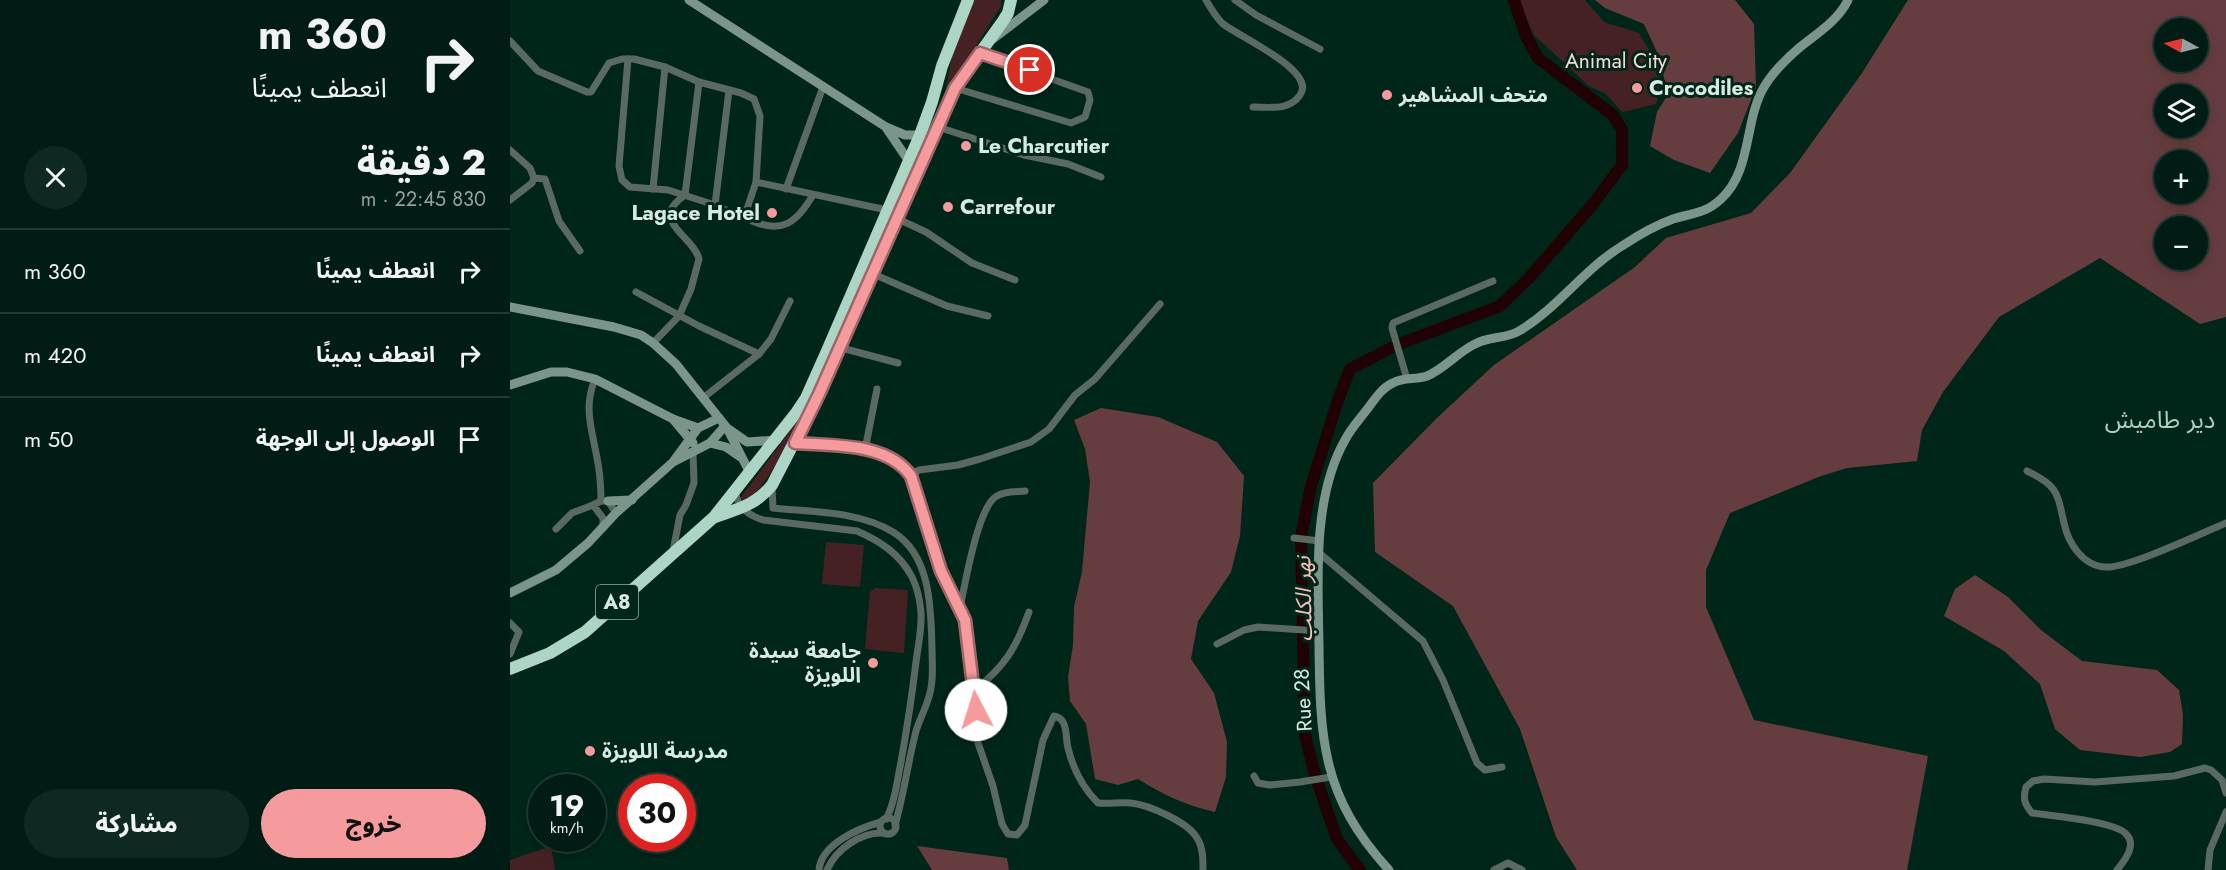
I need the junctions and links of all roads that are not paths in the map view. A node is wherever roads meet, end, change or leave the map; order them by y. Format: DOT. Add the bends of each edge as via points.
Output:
graph roads {
  1 [pos="689,0"];
  2 [pos="1011,0"];
  3 [pos="1044,0"];
  4 [pos="1206,0"];
  5 [pos="1235,0"];
  6 [pos="1848,0"];
  7 [pos="964,2"];
  8 [pos="510,41"];
  9 [pos="1320,49"];
  10 [pos="982,50"];
  11 [pos="627,59"];
  12 [pos="665,67"];
  13 [pos="699,82"];
  14 [pos="823,87"];
  15 [pos="955,88"];
  16 [pos="729,90"];
  17 [pos="1253,107"];
  18 [pos="886,127"];
  19 [pos="938,127"];
  20 [pos="920,135"];
  21 [pos="510,150"];
  22 [pos="908,160"];
  23 [pos="1101,177"];
  24 [pos="534,178"];
  25 [pos="756,182"];
  26 [pos="652,189"];
  27 [pos="786,189"];
  28 [pos="685,195"];
  29 [pos="813,195"];
  30 [pos="510,200"];
  31 [pos="715,205"];
  32 [pos="747,209"];
  33 [pos="892,214"];
  34 [pos="580,251"];
  35 [pos="872,273"];
  36 [pos="1016,280"];
  37 [pos="1493,281"];
  38 [pos="636,292"];
  39 [pos="790,301"];
  40 [pos="1160,304"];
  41 [pos="510,308"];
  42 [pos="679,316"];
  43 [pos="988,316"];
  44 [pos="653,343"];
  45 [pos="838,347"];
  46 [pos="759,354"];
  47 [pos="898,363"];
  48 [pos="595,379"];
  49 [pos="1407,379"];
  50 [pos="510,386"];
  51 [pos="878,388"];
  52 [pos="705,400"];
  53 [pos="718,418"];
  54 [pos="673,419"];
  55 [pos="701,426"];
  56 [pos="726,427"];
  57 [pos="689,440"];
  58 [pos="777,440"];
  59 [pos="710,443"];
  60 [pos="795,443"];
  61 [pos="696,450"];
  62 [pos="865,450"];
  63 [pos="744,459"];
  64 [pos="673,462"];
  65 [pos="2027,471"];
  66 [pos="750,472"];
  67 [pos="911,476"];
  68 [pos="772,485"];
  69 [pos="1025,490"];
  70 [pos="735,491"];
  71 [pos="632,500"];
  72 [pos="604,501"];
  73 [pos="595,508"];
  74 [pos="741,508"];
  75 [pos="774,508"];
  76 [pos="616,513"];
  77 [pos="714,518"];
  78 [pos="763,520"];
  79 [pos="2226,523"];
  80 [pos="603,528"];
  81 [pos="556,529"];
  82 [pos="898,536"];
  83 [pos="1293,538"];
  84 [pos="1318,541"];
  85 [pos="885,546"];
  86 [pos="1318,552"];
  87 [pos="672,554"];
  88 [pos="510,593"];
  89 [pos="960,608"];
  90 [pos="1029,612"];
  91 [pos="510,623"];
  92 [pos="1318,632"];
  93 [pos="1217,644"];
  94 [pos="511,662"];
  95 [pos="975,690"];
  96 [pos="1502,767"];
  97 [pos="1254,776"];
  98 [pos="1328,778"];
  99 [pos="2226,793"];
  100 [pos="2226,812"];
  101 [pos="883,820"];
  102 [pos="895,825"];
  103 [pos="883,833"];
  104 [pos="819,870"];
  105 [pos="827,870"];
  106 [pos="1203,870"];
  107 [pos="1389,870"];
  108 [pos="1494,870"];
  109 [pos="1522,870"];
  110 [pos="2117,870"];
  111 [pos="2208,870"];
  1 -- 14 [label="street"];
  2 -- 10 [label="highway, A8" via="1008,13"];
  3 -- 10 [label="street"];
  4 -- 17 [label="street" via="1222,22 1292,68 1303,82 1300,96 1284,108"];
  5 -- 9 [label="street"];
  6 -- 49 [label="street, Rue 28" via="1825,28 1775,72 1758,99 1740,165 1722,198 1703,212 1671,220 1619,248 1522,330 1475,344 1428,375"];
  7 -- 20 [label="highway, A8"];
  8 -- 11 [label="street" via="538,71 587,92 591,92 609,63"];
  10 -- 15 [label="highway, A8"];
  10 -- 15 [label="street" via="1088,92 1085,117 1071,123"];
  11 -- 12 [label="street"];
  11 -- 26 [label="street" via="620,176 630,187"];
  12 -- 13 [label="street"];
  12 -- 26 [label="street"];
  13 -- 16 [label="street"];
  13 -- 28 [label="street"];
  14 -- 18 [label="street"];
  14 -- 27 [label="street"];
  15 -- 19 [label="highway, A8"];
  16 -- 25 [label="street" via="750,96 759,108"];
  16 -- 31 [label="street"];
  18 -- 20 [label="street" via="905,135"];
  18 -- 22 [label="street"];
  19 -- 23 [label="street"];
  19 -- 33 [label="highway, A8"];
  20 -- 22 [label="highway, A8"];
  21 -- 24 [label="street" via="530,168"];
  22 -- 33 [label="highway, A8"];
  24 -- 30 [label="street"];
  24 -- 34 [label="street" via="545,180 559,221"];
  25 -- 27 [label="street"];
  25 -- 32 [label="street"];
  26 -- 28 [label="street"];
  27 -- 29 [label="street"];
  28 -- 31 [label="street"];
  28 -- 42 [label="street" via="673,206 670,220 692,243 699,259"];
  29 -- 32 [label="street" via="799,214 780,227 752,221"];
  29 -- 33 [label="street"];
  31 -- 32 [label="street" via="737,213"];
  33 -- 35 [label="highway, A8"];
  33 -- 36 [label="street" via="972,262"];
  33 -- 58 [label="highway, A8" via="806,398"];
  35 -- 43 [label="street" via="946,306"];
  35 -- 45 [label="highway, A8"];
  37 -- 49 [label="street" via="1394,323 1392,331"];
  38 -- 42 [label="street"];
  39 -- 46 [label="street"];
  40 -- 67 [label="street" via="1095,379 1075,395 1049,429 1031,442 958,465 919,470"];
  41 -- 44 [label="street" via="614,327"];
  42 -- 44 [label="street"];
  42 -- 46 [label="street"];
  44 -- 52 [label="street"];
  45 -- 47 [label="street"];
  45 -- 60 [label="highway, A8"];
  46 -- 52 [label="street"];
  48 -- 50 [label="street" via="551,372"];
  48 -- 54 [label="street"];
  48 -- 72 [label="street" via="588,406"];
  49 -- 84 [label="street, Rue 28" via="1394,382 1382,392 1344,441 1326,491"];
  51 -- 62 [label="street"];
  52 -- 53 [label="street"];
  52 -- 55 [label="street"];
  53 -- 55 [label="street"];
  53 -- 56 [label="street"];
  54 -- 55 [label="street"];
  54 -- 57 [label="street"];
  55 -- 57 [label="street"];
  56 -- 58 [label="street" via="747,442"];
  56 -- 59 [label="street"];
  56 -- 63 [label="street"];
  57 -- 61 [label="street"];
  57 -- 64 [label="street"];
  58 -- 66 [label="highway, A8"];
  59 -- 61 [label="street"];
  59 -- 63 [label="street" via="726,447"];
  60 -- 62 [label="street"];
  60 -- 68 [label="highway, A8"];
  61 -- 64 [label="street"];
  61 -- 87 [label="street" via="694,483 680,514"];
  62 -- 67 [label="street" via="897,462"];
  63 -- 66 [label="street"];
  64 -- 71 [label="street"];
  65 -- 79 [label="street" via="2047,481 2056,491 2064,525 2076,551 2103,567 2120,565"];
  66 -- 70 [label="highway, A8"];
  67 -- 89 [label="street" via="941,571"];
  68 -- 74 [label="highway, A8" via="763,497"];
  68 -- 75 [label="street"];
  69 -- 89 [label="street" via="995,497 985,513"];
  70 -- 74 [label="street"];
  70 -- 77 [label="highway, A8"];
  71 -- 72 [label="street"];
  71 -- 76 [label="street"];
  72 -- 73 [label="street"];
  72 -- 76 [label="street"];
  73 -- 80 [label="street" via="603,518"];
  73 -- 81 [label="street" via="572,513"];
  74 -- 77 [label="highway, A8"];
  74 -- 78 [label="street"];
  75 -- 78 [label="street"];
  75 -- 82 [label="street" via="867,520"];
  76 -- 80 [label="street"];
  77 -- 87 [label="highway, A8"];
  78 -- 85 [label="street" via="857,531"];
  80 -- 88 [label="street" via="556,570"];
  82 -- 85 [label="street" via="893,545"];
  82 -- 102 [label="street" via="917,558 925,582 930,605 933,676 916,730"];
  83 -- 84 [label="street"];
  84 -- 86 [label="street, Rue 28"];
  85 -- 101 [label="street" via="913,578 921,613 896,790"];
  86 -- 92 [label="street, Rue 28"];
  86 -- 96 [label="street" via="1424,641 1477,763 1485,770"];
  87 -- 94 [label="highway, A8" via="585,632 550,653"];
  89 -- 95 [label="street" via="967,628"];
  90 -- 95 [label="street" via="1014,649"];
  91 -- 94 [label="street" via="519,632"];
  92 -- 93 [label="street" via="1258,627"];
  92 -- 98 [label="street, Rue 28"];
  95 -- 106 [label="street" via="980,750 1008,834 1017,835 1025,825 1043,740 1054,716 1060,717 1073,763 1092,797 1098,803 1133,803 1165,813 1191,829 1199,839"];
  97 -- 98 [label="street" via="1260,784"];
  98 -- 107 [label="street, Rue 28" via="1354,826"];
  99 -- 110 [label="street" via="2222,780 2205,768 2174,776 2095,782 2044,779 2026,787 2025,806 2032,813 2124,832 2131,847"];
  100 -- 111 [label="street" via="2210,850"];
  101 -- 102 [label="street" via="892,820"];
  101 -- 103 [label="street"];
  101 -- 104 [label="street" via="852,832 824,854"];
  102 -- 103 [label="street" via="892,833"];
  103 -- 105 [label="street" via="861,836"];
  108 -- 109 [label="street" via="1508,863"];
}
